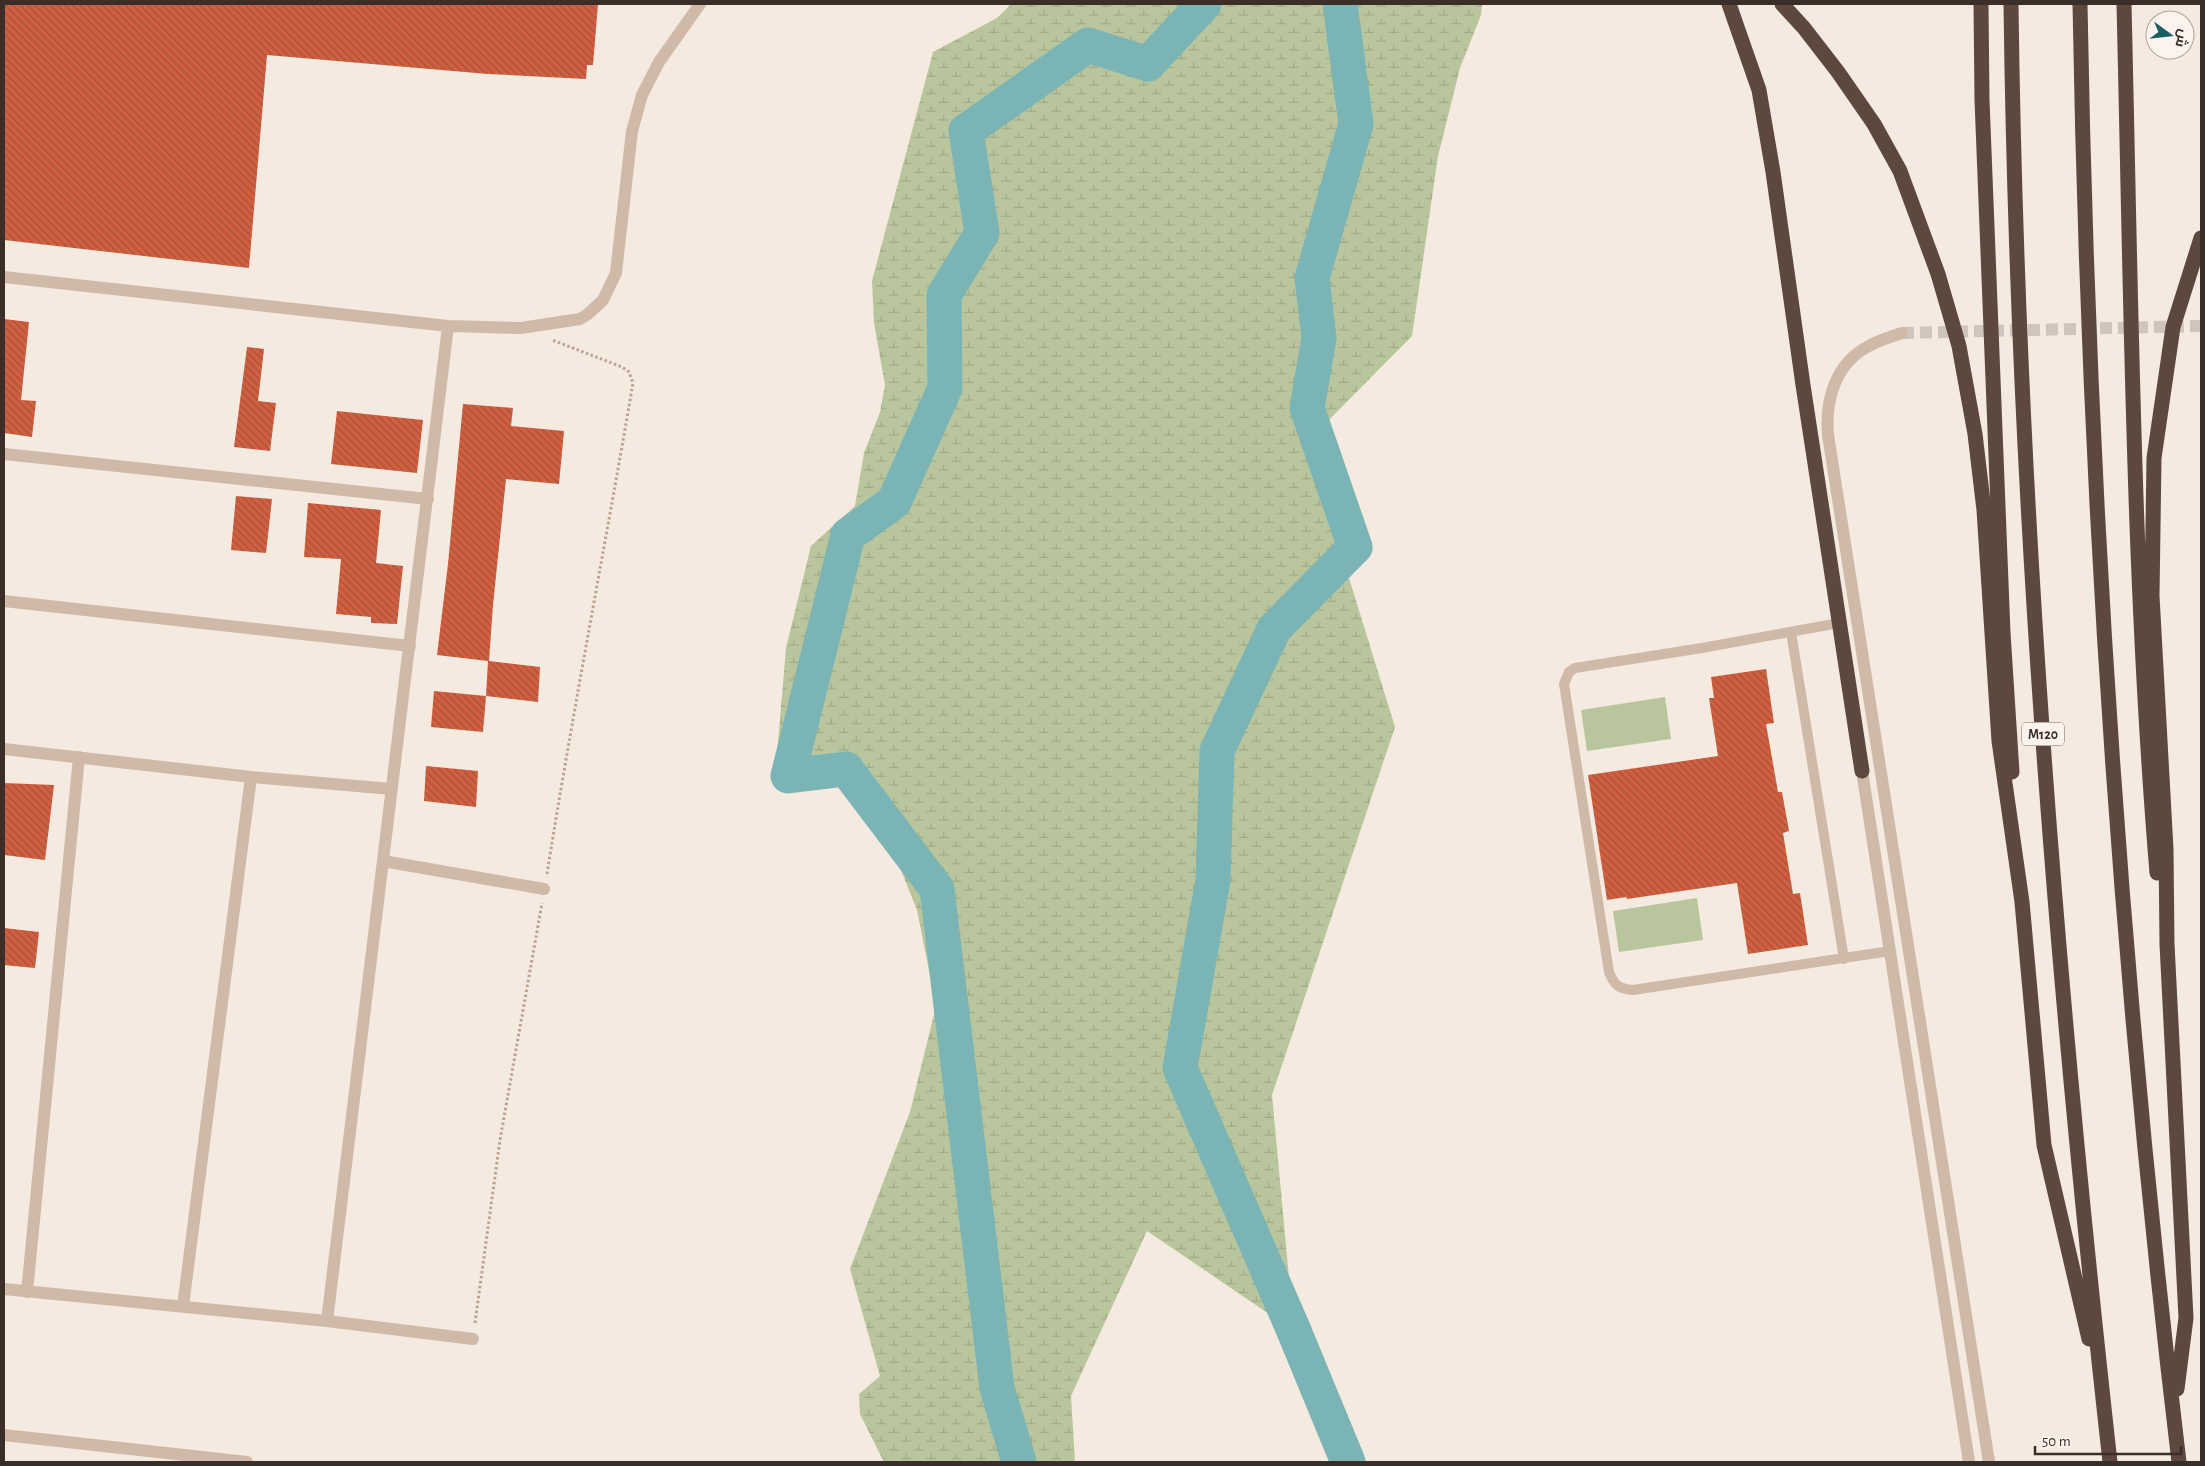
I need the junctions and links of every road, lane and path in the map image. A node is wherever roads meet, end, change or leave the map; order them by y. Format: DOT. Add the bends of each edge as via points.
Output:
graph roads {
  1 [pos="700,4"];
  2 [pos="1729,4"];
  3 [pos="1782,4"];
  4 [pos="1981,4"];
  5 [pos="2011,4"];
  6 [pos="2080,4"];
  7 [pos="2124,4"];
  8 [pos="2201,238"];
  9 [pos="4,277"];
  10 [pos="448,326"];
  11 [pos="1902,333"];
  12 [pos="549,338"];
  13 [pos="4,454"];
  14 [pos="428,499"];
  15 [pos="4,600"];
  16 [pos="1839,623"];
  17 [pos="1791,632"];
  18 [pos="410,646"];
  19 [pos="4,749"];
  20 [pos="80,757"];
  21 [pos="1862,771"];
  22 [pos="251,777"];
  23 [pos="392,789"];
  24 [pos="383,861"];
  25 [pos="544,889"];
  26 [pos="2022,902"];
  27 [pos="2167,944"];
  28 [pos="1890,951"];
  29 [pos="1844,959"];
  30 [pos="4,1289"];
  31 [pos="27,1292"];
  32 [pos="182,1306"];
  33 [pos="327,1321"];
  34 [pos="473,1339"];
  35 [pos="2103,1402"];
  36 [pos="2174,1416"];
  37 [pos="4,1435"];
  38 [pos="247,1462"];
  39 [pos="1969,1462"];
  40 [pos="1989,1462"];
  41 [pos="2110,1462"];
  42 [pos="2179,1462"];
  1 -- 10 [label="street" via="659,62 639,104 632,130 616,273 603,300 580,319 521,328"];
  2 -- 16 [label="highway" via="1760,99 1773,172"];
  3 -- 26 [label="highway" via="1838,72 1874,124 1900,171 1938,274 1959,346 1975,434 1984,510 1999,741"];
  4 -- 26 [label="highway" via="2002,633"];
  5 -- 35 [label="highway, M120" via="2021,326 2045,773 2068,1054"];
  6 -- 36 [label="highway" via="2100,576 2115,802 2133,1021"];
  7 -- 27 [label="highway" via="2140,595 2149,774"];
  8 -- 27 [label="highway" via="2174,327 2154,458 2152,596 2166,849"];
  9 -- 10 [label="street"];
  10 -- 14 [label="street"];
  11 -- 40 [label="street" via="1869,345 1845,365 1830,398 1828,436"];
  12 -- 25 [label="path" via="622,367 629,372 633,383"];
  13 -- 14 [label="street"];
  14 -- 18 [label="street"];
  15 -- 18 [label="street"];
  16 -- 17 [label="lane"];
  16 -- 21 [label="highway"];
  17 -- 29 [label="lane"];
  17 -- 29 [label="lane" via="1575,668 1566,676 1564,684 1609,972 1621,989 1633,990"];
  18 -- 23 [label="street"];
  19 -- 20 [label="street"];
  20 -- 22 [label="street"];
  20 -- 31 [label="street"];
  21 -- 28 [label="street"];
  22 -- 23 [label="street"];
  22 -- 32 [label="street"];
  23 -- 24 [label="street"];
  24 -- 25 [label="street"];
  24 -- 33 [label="street"];
  25 -- 34 [label="path" via="500,1140"];
  26 -- 35 [label="highway" via="2044,1146"];
  27 -- 36 [label="highway" via="2186,1318"];
  28 -- 29 [label="lane"];
  28 -- 39 [label="street"];
  30 -- 31 [label="street"];
  31 -- 32 [label="street"];
  32 -- 33 [label="street"];
  33 -- 34 [label="street"];
  35 -- 41 [label="highway, M120"];
  36 -- 42 [label="highway"];
  37 -- 38 [label="street"];
}
